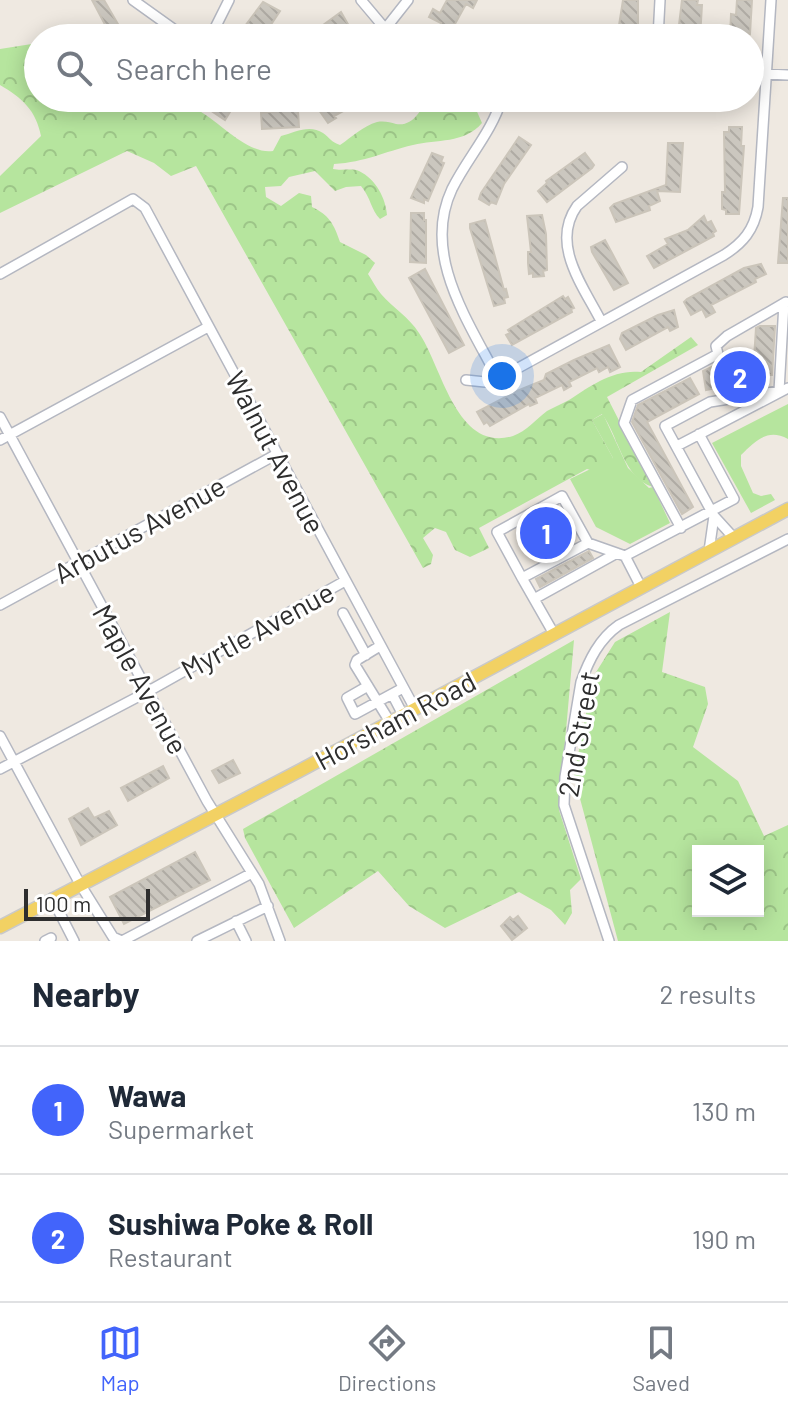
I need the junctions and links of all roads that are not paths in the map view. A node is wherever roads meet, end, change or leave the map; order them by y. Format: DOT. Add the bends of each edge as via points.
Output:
graph roads {
  1 [pos="133,0"];
  2 [pos="229,0"];
  3 [pos="361,0"];
  4 [pos="408,0"];
  5 [pos="660,0"];
  6 [pos="771,0"];
  7 [pos="166,24"];
  8 [pos="217,24"];
  9 [pos="377,24"];
  10 [pos="393,24"];
  11 [pos="659,24"];
  12 [pos="764,74"];
  13 [pos="767,74"];
  14 [pos="788,75"];
  15 [pos="497,112"];
  16 [pos="622,167"];
  17 [pos="0,274"];
  18 [pos="786,302"];
  19 [pos="601,321"];
  20 [pos="208,327"];
  21 [pos="498,379"];
  22 [pos="466,380"];
  23 [pos="784,390"];
  24 [pos="0,417"];
  25 [pos="699,434"];
  26 [pos="10,435"];
  27 [pos="0,440"];
  28 [pos="677,446"];
  29 [pos="277,454"];
  30 [pos="788,509"];
  31 [pos="713,514"];
  32 [pos="681,528"];
  33 [pos="734,538"];
  34 [pos="788,539"];
  35 [pos="588,543"];
  36 [pos="709,551"];
  37 [pos="621,554"];
  38 [pos="77,562"];
  39 [pos="522,578"];
  40 [pos="345,581"];
  41 [pos="641,587"];
  42 [pos="534,599"];
  43 [pos="0,605"];
  44 [pos="343,613"];
  45 [pos="554,634"];
  46 [pos="380,646"];
  47 [pos="366,655"];
  48 [pos="368,686"];
  49 [pos="403,688"];
  50 [pos="147,692"];
  51 [pos="392,694"];
  52 [pos="377,702"];
  53 [pos="409,712"];
  54 [pos="390,722"];
  55 [pos="0,736"];
  56 [pos="14,762"];
  57 [pos="0,769"];
  58 [pos="215,815"];
  59 [pos="252,873"];
  60 [pos="80,884"];
  61 [pos="52,898"];
  62 [pos="268,906"];
  63 [pos="236,921"];
  64 [pos="0,927"];
  65 [pos="74,941"];
  66 [pos="197,941"];
  67 [pos="246,941"];
  68 [pos="283,941"];
  69 [pos="609,941"];
  1 -- 7 [label="street"];
  2 -- 8 [label="street"];
  3 -- 9 [label="street"];
  4 -- 10 [label="street"];
  5 -- 11 [label="street"];
  6 -- 13 [label="street"];
  12 -- 13 [label="street"];
  13 -- 14 [label="street"];
  13 -- 19 [label="street" via="758,207 751,231 724,255"];
  15 -- 21 [label="street" via="450,193 443,250 447,279"];
  16 -- 19 [label="street" via="583,199 571,213 567,231 568,258"];
  17 -- 20 [label="street, Walnut Avenue" via="133,199 145,208"];
  18 -- 23 [label="street"];
  18 -- 32 [label="street" via="727,336 716,346 718,354 632,400 624,423"];
  19 -- 21 [label="street"];
  20 -- 26 [label="street"];
  20 -- 29 [label="street, Walnut Avenue"];
  21 -- 22 [label="street"];
  23 -- 25 [label="street"];
  23 -- 28 [label="street" via="710,402 665,426"];
  24 -- 26 [label="street, Maple Avenue"];
  25 -- 28 [label="street"];
  25 -- 31 [label="street" via="734,499"];
  26 -- 27 [label="street"];
  26 -- 38 [label="street, Maple Avenue"];
  28 -- 31 [label="street"];
  29 -- 38 [label="street, Arbutus Avenue"];
  29 -- 40 [label="street, Walnut Avenue"];
  30 -- 33 [label="main road, Horsham Road"];
  31 -- 32 [label="street"];
  31 -- 33 [label="street"];
  31 -- 36 [label="street"];
  32 -- 37 [label="street"];
  33 -- 36 [label="main road, Horsham Road"];
  34 -- 69 [label="street, 2nd Street" via="619,625 586,667 563,792"];
  35 -- 37 [label="street"];
  35 -- 39 [label="street"];
  35 -- 39 [label="street" via="562,496 497,532"];
  36 -- 41 [label="main road, Horsham Road"];
  37 -- 41 [label="street"];
  37 -- 42 [label="street"];
  38 -- 43 [label="street, Arbutus Avenue"];
  38 -- 50 [label="street, Maple Avenue"];
  39 -- 42 [label="street"];
  40 -- 46 [label="street, Walnut Avenue"];
  40 -- 50 [label="street, Myrtle Avenue"];
  41 -- 45 [label="main road, Horsham Road"];
  42 -- 45 [label="street"];
  44 -- 47 [label="street"];
  45 -- 53 [label="main road, Horsham Road"];
  46 -- 47 [label="street"];
  46 -- 49 [label="street, Walnut Avenue"];
  47 -- 48 [label="street" via="355,662"];
  48 -- 52 [label="street"];
  48 -- 52 [label="street" via="347,698 354,712"];
  49 -- 51 [label="street"];
  49 -- 53 [label="street, Walnut Avenue"];
  50 -- 56 [label="street, Myrtle Avenue"];
  50 -- 58 [label="street, Maple Avenue"];
  51 -- 52 [label="street"];
  51 -- 53 [label="street"];
  52 -- 54 [label="street"];
  53 -- 54 [label="main road, Horsham Road"];
  54 -- 58 [label="main road, Horsham Road"];
  55 -- 56 [label="street"];
  56 -- 57 [label="street, Myrtle Avenue"];
  56 -- 60 [label="street"];
  58 -- 59 [label="street, Maple Avenue"];
  58 -- 60 [label="main road, Horsham Road"];
  59 -- 60 [label="street" via="122,941 113,937"];
  59 -- 62 [label="street, Maple Avenue"];
  60 -- 61 [label="main road, Horsham Road"];
  61 -- 64 [label="main road, Horsham Road"];
  61 -- 65 [label="street"];
  62 -- 63 [label="street"];
  62 -- 68 [label="street, Maple Avenue"];
  63 -- 66 [label="street"];
  63 -- 67 [label="street"];
}
